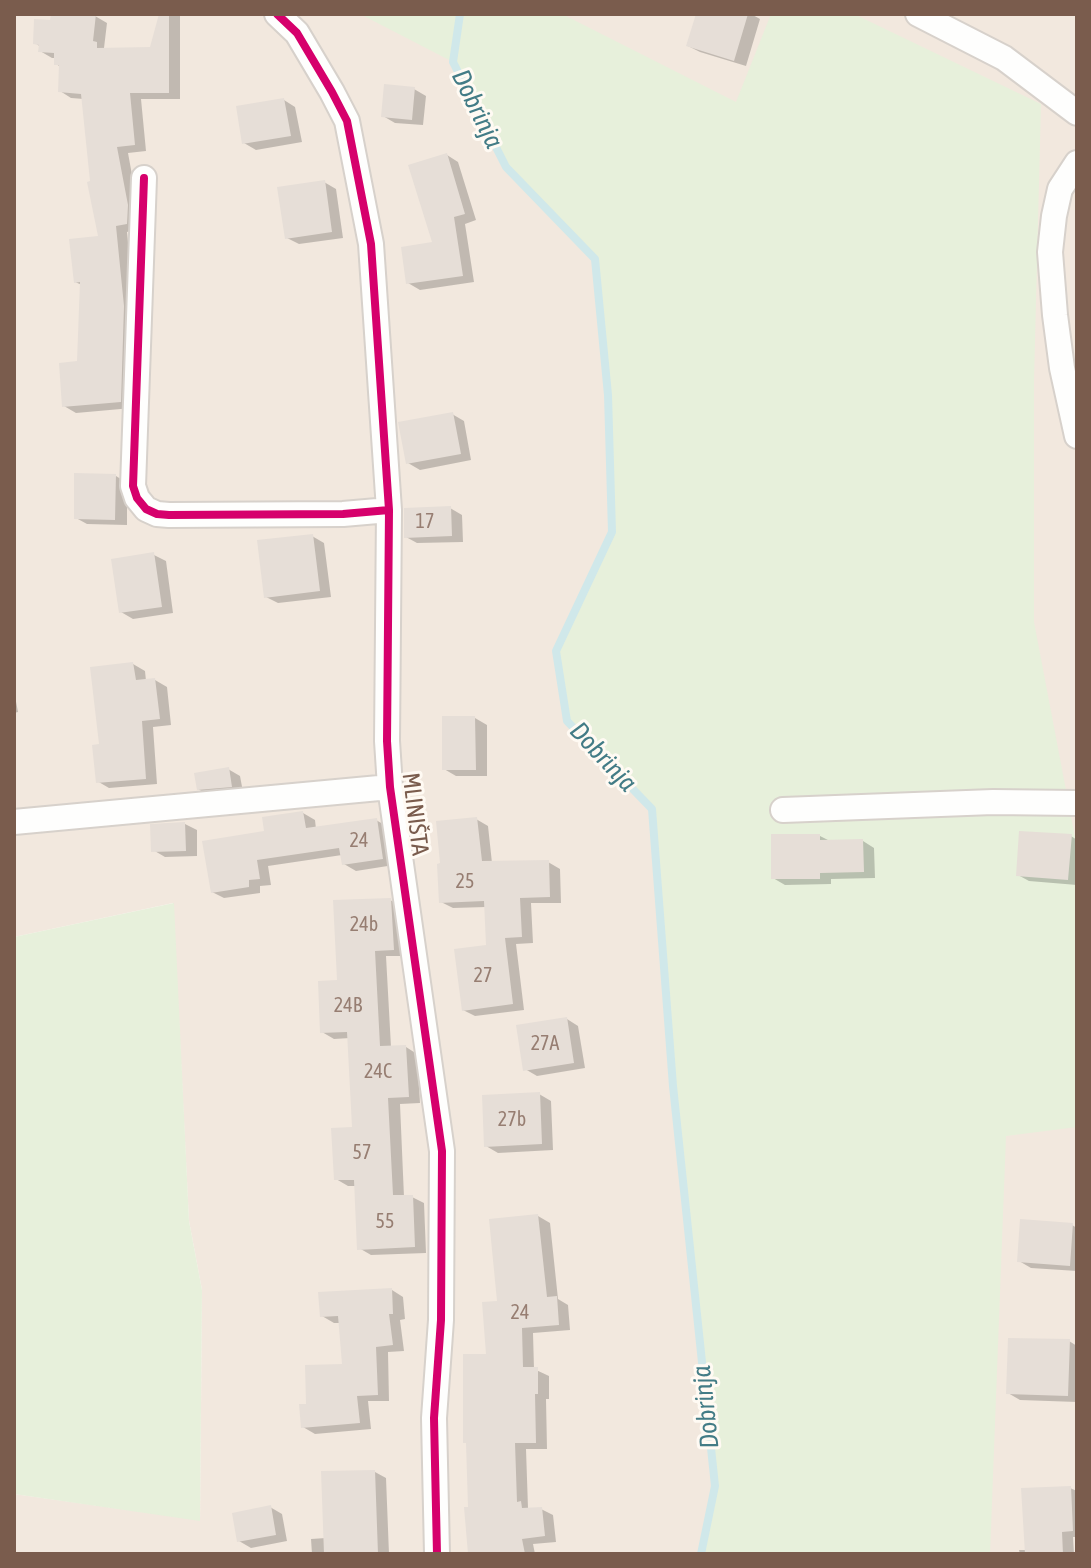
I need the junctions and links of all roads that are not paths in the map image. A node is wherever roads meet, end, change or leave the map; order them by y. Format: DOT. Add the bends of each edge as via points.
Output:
graph roads {
  1 [pos="277,14"];
  2 [pos="918,14"];
  3 [pos="1077,113"];
  4 [pos="1077,163"];
  5 [pos="144,178"];
  6 [pos="1077,436"];
  7 [pos="389,510"];
  8 [pos="390,787"];
  9 [pos="1077,803"];
  10 [pos="783,810"];
  11 [pos="14,822"];
  12 [pos="437,1554"];
  1 -- 7 [label="street, MLINIŠTA" via="297,33 347,121 371,244"];
  2 -- 3 [label="street" via="1004,58"];
  4 -- 6 [label="street" via="1060,189 1050,252 1062,368"];
  5 -- 7 [label="street" via="133,486 137,498 146,509 169,515"];
  7 -- 8 [label="street, MLINIŠTA"];
  8 -- 11 [label="street, MLINIŠTA"];
  8 -- 12 [label="street, MLINIŠTA" via="442,1151 441,1320 434,1418"];
  9 -- 10 [label="street"];
}
